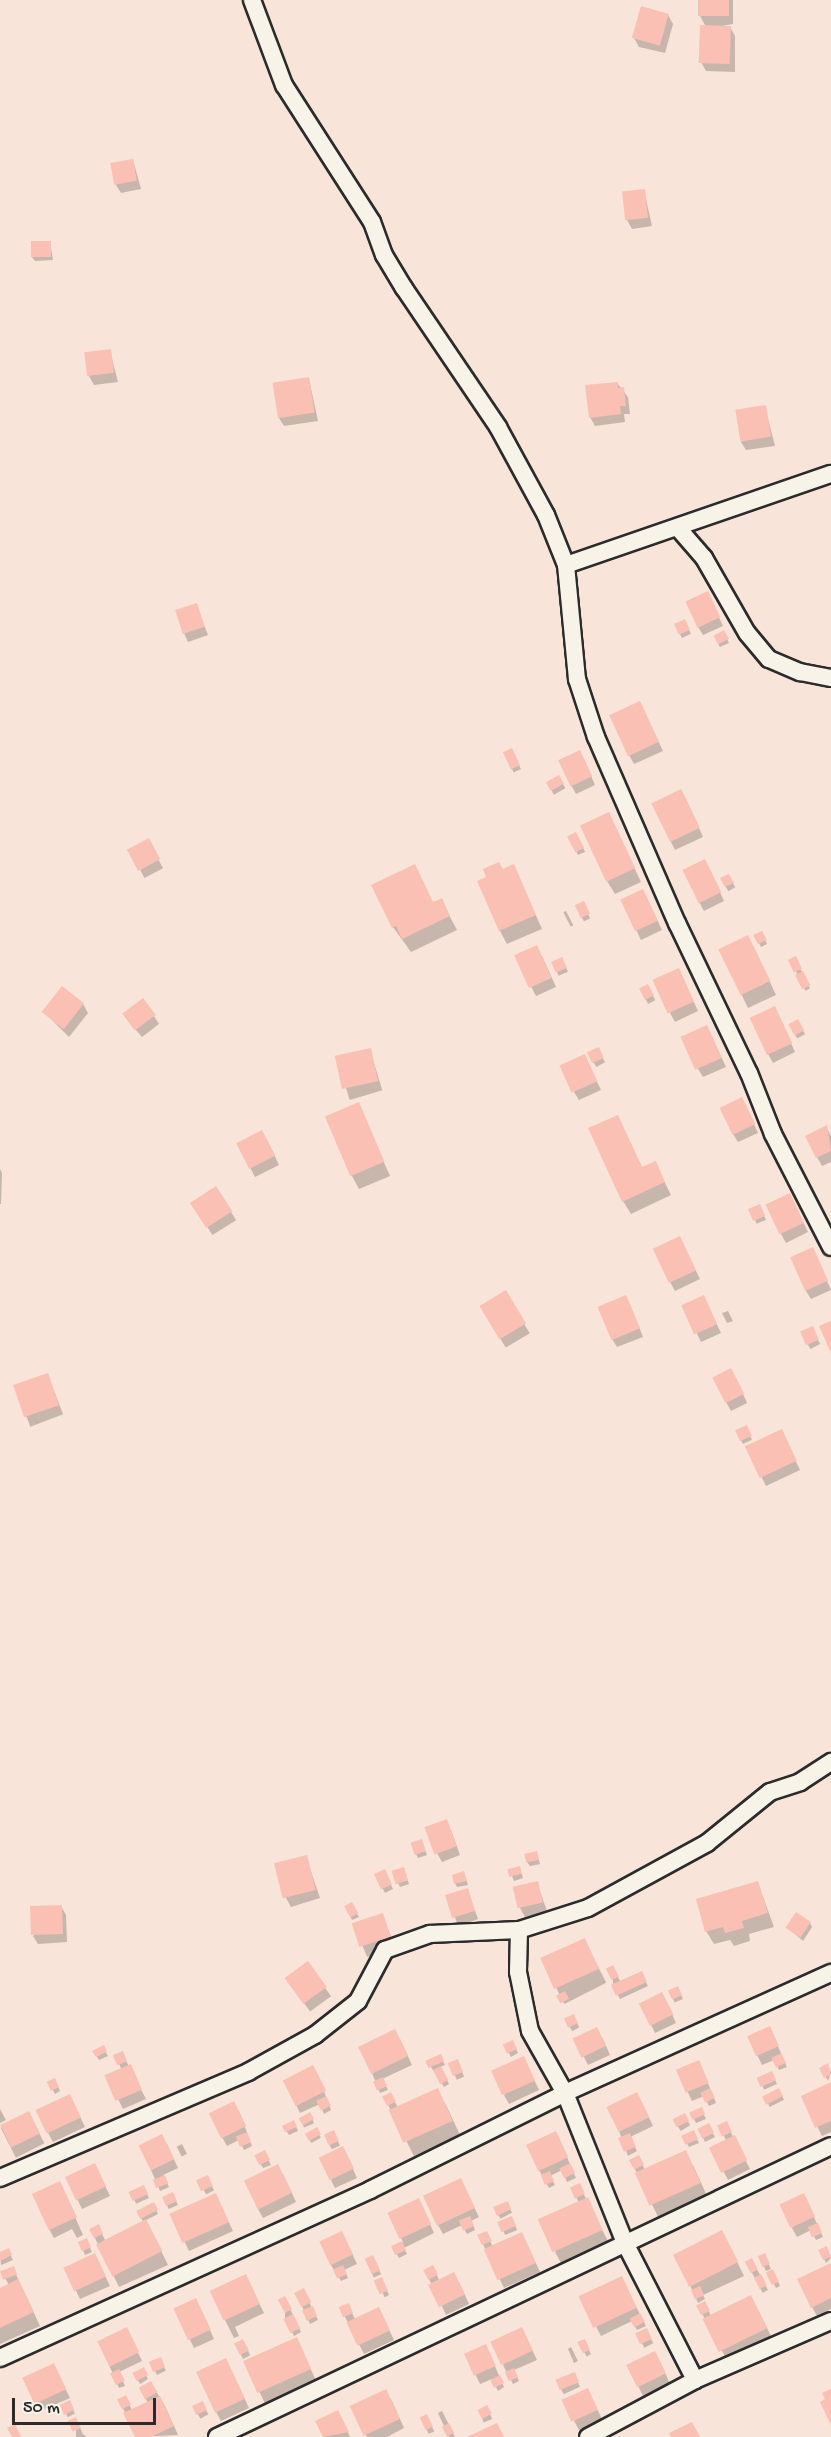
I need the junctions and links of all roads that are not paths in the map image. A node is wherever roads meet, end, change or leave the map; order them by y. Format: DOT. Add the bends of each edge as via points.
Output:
graph roads {
  1 [pos="252,0"];
  2 [pos="831,474"];
  3 [pos="678,528"];
  4 [pos="566,565"];
  5 [pos="831,678"];
  6 [pos="831,1246"];
  7 [pos="831,1762"];
  8 [pos="519,1930"];
  9 [pos="831,1973"];
  10 [pos="565,2093"];
  11 [pos="831,2146"];
  12 [pos="0,2178"];
  13 [pos="625,2243"];
  14 [pos="831,2321"];
  15 [pos="0,2358"];
  16 [pos="695,2380"];
  17 [pos="218,2437"];
  18 [pos="588,2437"];
  1 -- 4 [label="street" via="284,86 372,222 384,255 404,288 498,427 538,499"];
  2 -- 3 [label="street"];
  3 -- 4 [label="street"];
  3 -- 5 [label="street" via="704,558 747,633 769,658 800,672"];
  4 -- 6 [label="street" via="577,679 596,737 773,1134"];
  7 -- 8 [label="street" via="800,1782 770,1792 744,1817 664,1869 588,1908"];
  8 -- 10 [label="street" via="518,1972 531,2031"];
  8 -- 12 [label="street" via="430,1934 385,1950 358,2001 315,2035 248,2072"];
  9 -- 10 [label="street"];
  10 -- 13 [label="street"];
  10 -- 15 [label="street" via="370,2190"];
  11 -- 13 [label="street"];
  13 -- 16 [label="street"];
  13 -- 17 [label="street"];
  14 -- 16 [label="street"];
  16 -- 18 [label="street"];
}
